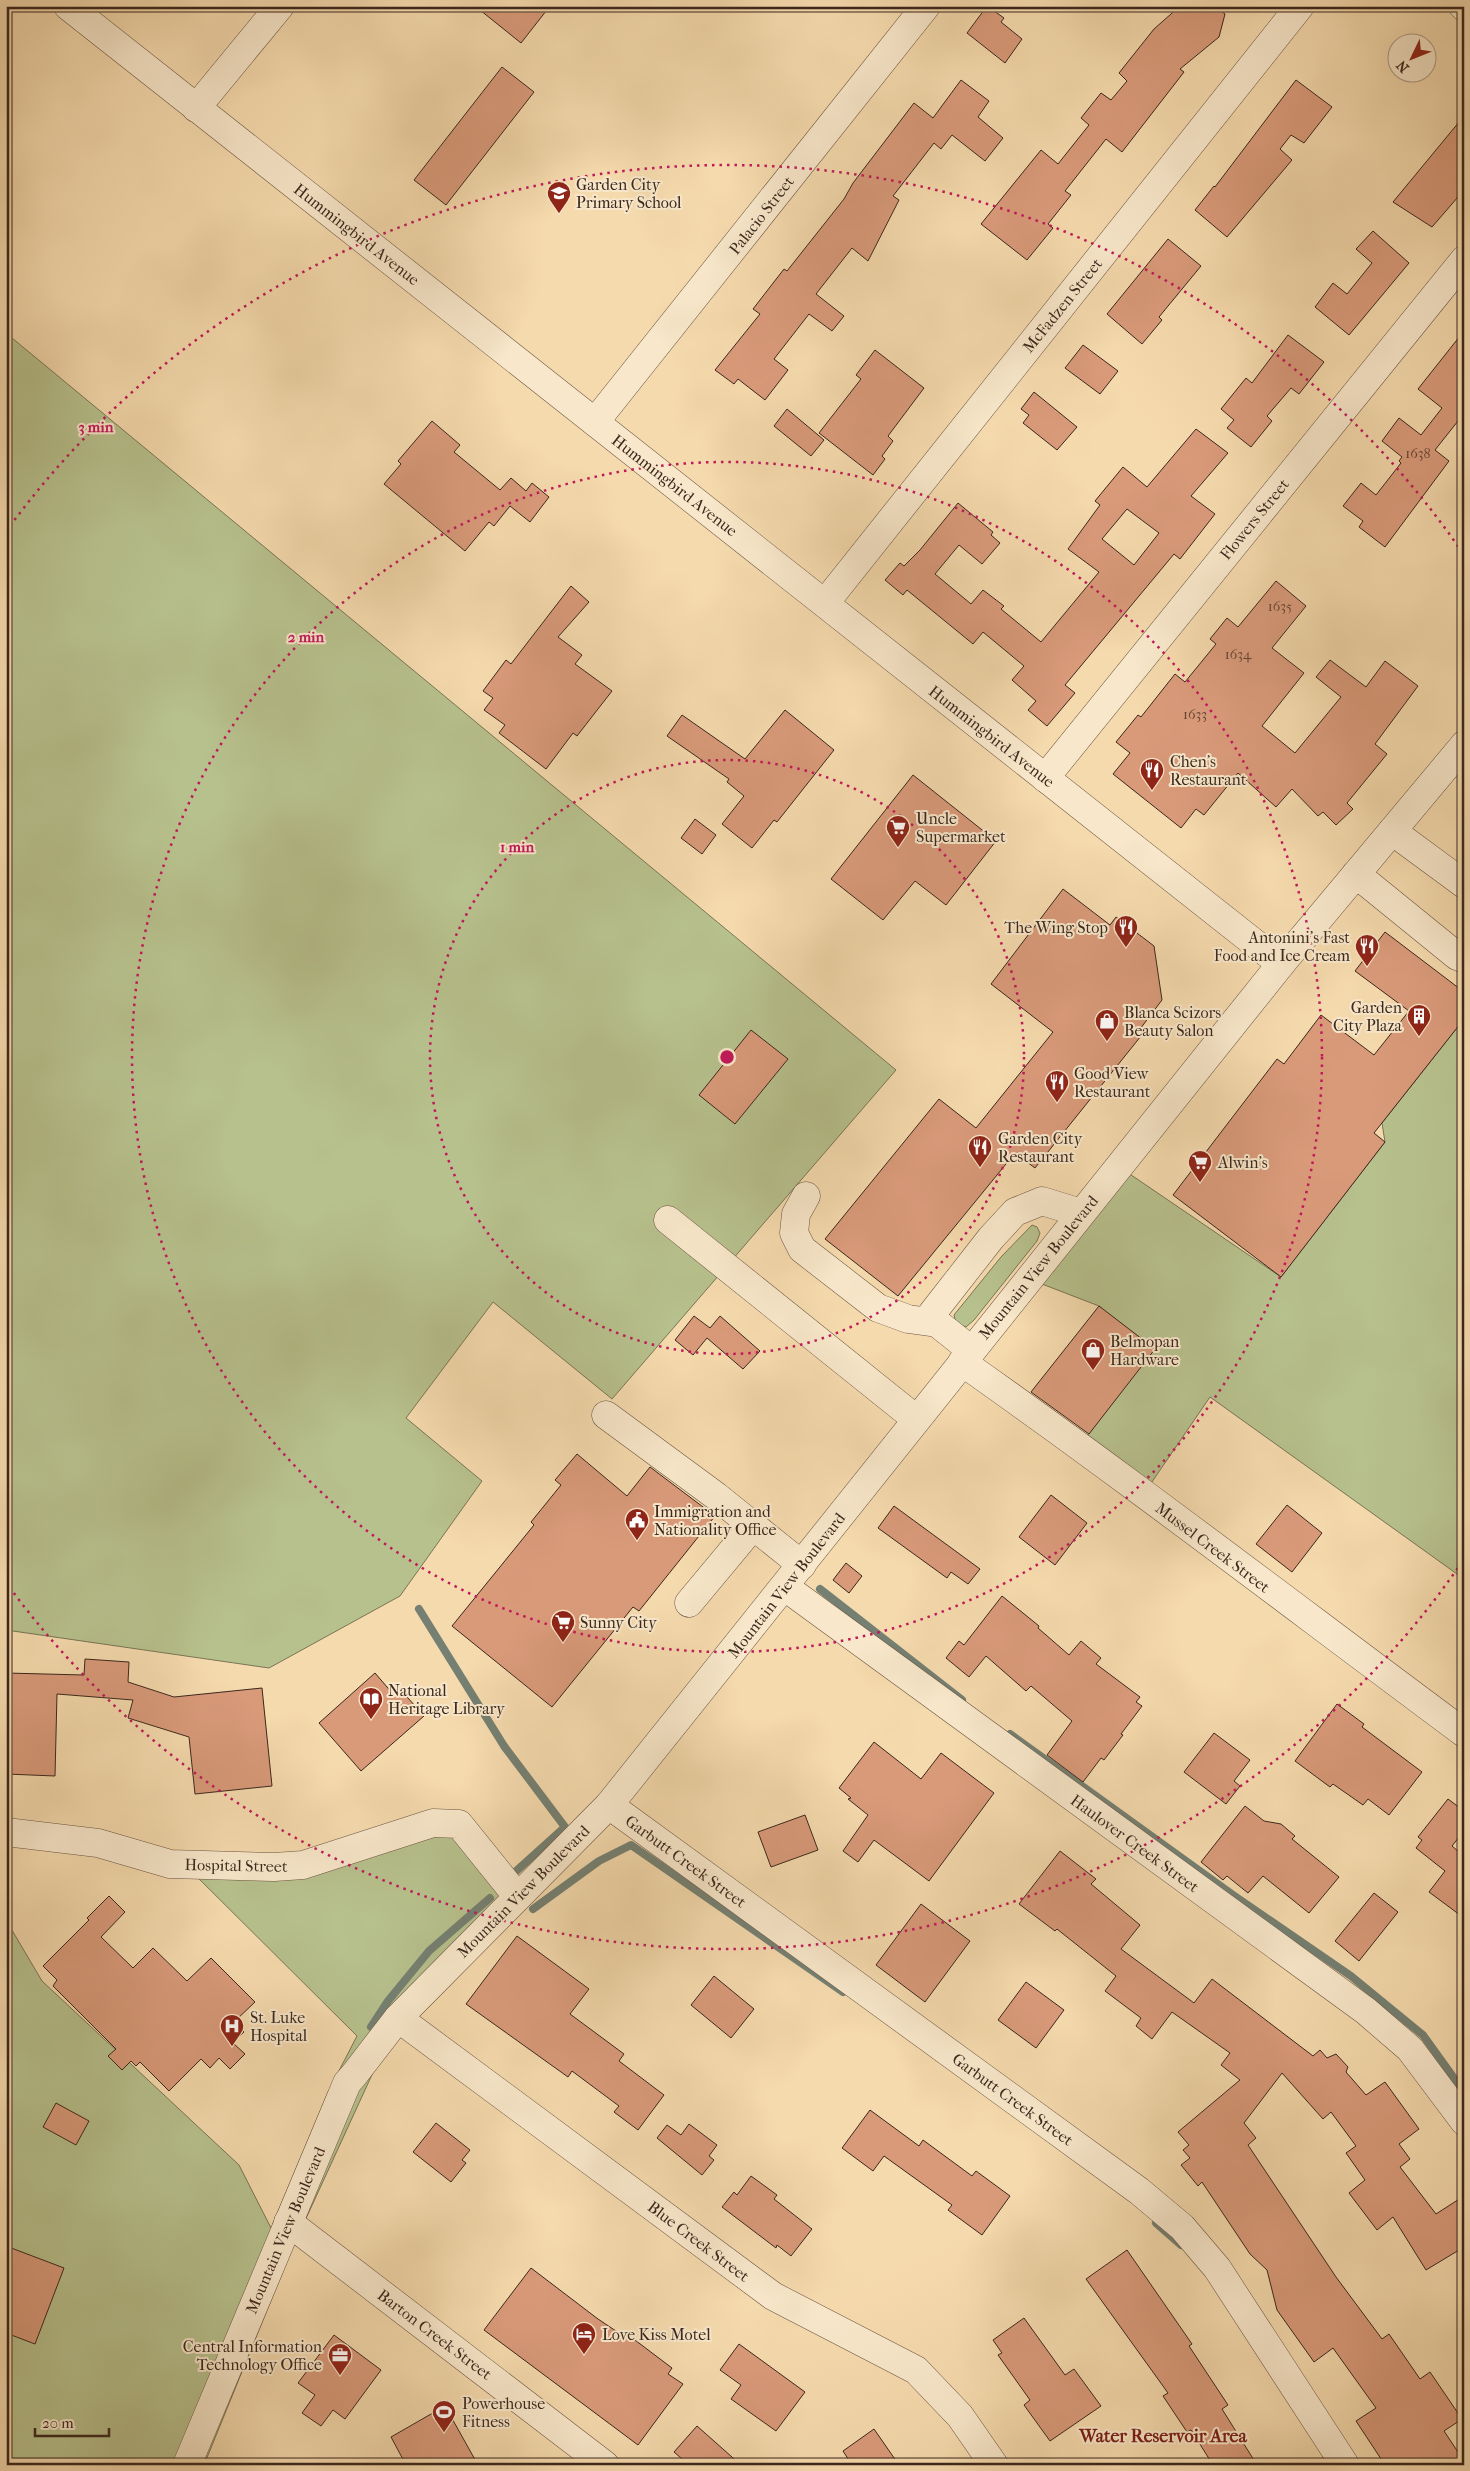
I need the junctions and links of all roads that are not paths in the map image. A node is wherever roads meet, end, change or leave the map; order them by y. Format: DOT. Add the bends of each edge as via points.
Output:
graph roads {
  1 [pos="68,6"];
  2 [pos="280,6"];
  3 [pos="926,6"];
  4 [pos="1300,6"];
  5 [pos="196,108"];
  6 [pos="1464,260"];
  7 [pos="595,422"];
  8 [pos="824,603"];
  9 [pos="1464,745"];
  10 [pos="1045,778"];
  11 [pos="1392,831"];
  12 [pos="1356,874"];
  13 [pos="1464,884"];
  14 [pos="1464,959"];
  15 [pos="1281,964"];
  16 [pos="806,1196"];
  17 [pos="1081,1213"];
  18 [pos="668,1220"];
  19 [pos="927,1320"];
  20 [pos="967,1356"];
  21 [pos="606,1415"];
  22 [pos="916,1419"];
  23 [pos="753,1526"];
  24 [pos="802,1565"];
  25 [pos="785,1587"];
  26 [pos="689,1604"];
  27 [pos="1464,1733"];
  28 [pos="609,1805"];
  29 [pos="6,1832"];
  30 [pos="517,1896"];
  31 [pos="398,2018"];
  32 [pos="1464,2121"];
  33 [pos="288,2222"];
  34 [pos="187,2465"];
  35 [pos="605,2465"];
  36 [pos="994,2465"];
  37 [pos="1345,2465"];
  1 -- 5 [label="street, Hummingbird Avenue"];
  2 -- 5 [label="street"];
  3 -- 7 [label="street, Palacio Street"];
  4 -- 8 [label="street, McFadzen Street"];
  5 -- 7 [label="street, Hummingbird Avenue"];
  6 -- 10 [label="street, Flowers Street"];
  7 -- 8 [label="street, Hummingbird Avenue"];
  8 -- 10 [label="street, Hummingbird Avenue"];
  9 -- 11 [label="street, Mountain View Boulevard"];
  10 -- 15 [label="street, Hummingbird Avenue"];
  11 -- 12 [label="street, Mountain View Boulevard"];
  11 -- 13 [label="street"];
  12 -- 14 [label="street"];
  12 -- 15 [label="street, Mountain View Boulevard"];
  15 -- 17 [label="street, Mountain View Boulevard"];
  16 -- 19 [label="street" via="796,1214 794,1233 802,1249 878,1308 908,1319"];
  17 -- 19 [label="street" via="1042,1201 1014,1212"];
  17 -- 20 [label="street, Mountain View Boulevard"];
  18 -- 22 [label="street"];
  19 -- 20 [label="street, Mussel Creek Street" via="937,1323"];
  20 -- 22 [label="street, Mountain View Boulevard"];
  20 -- 27 [label="street, Mussel Creek Street" via="1143,1496"];
  21 -- 23 [label="street"];
  22 -- 24 [label="street, Mountain View Boulevard"];
  23 -- 24 [label="street"];
  23 -- 26 [label="street"];
  24 -- 25 [label="street, Mountain View Boulevard"];
  25 -- 28 [label="street, Mountain View Boulevard"];
  25 -- 32 [label="street, Haulover Creek Street" via="1366,2011 1410,2049"];
  28 -- 30 [label="street, Mountain View Boulevard"];
  28 -- 37 [label="street, Garbutt Creek Street" via="1140,2191 1182,2227 1217,2268"];
  29 -- 30 [label="street, Hospital Street" via="98,1844 170,1864 274,1867 303,1865 433,1823 459,1824"];
  30 -- 31 [label="street, Mountain View Boulevard"];
  31 -- 33 [label="street, Mountain View Boulevard" via="347,2084"];
  31 -- 36 [label="street, Blue Creek Street" via="773,2296 916,2370 960,2416"];
  33 -- 34 [label="street, Mountain View Boulevard"];
  33 -- 35 [label="street, Barton Creek Street"];
}
